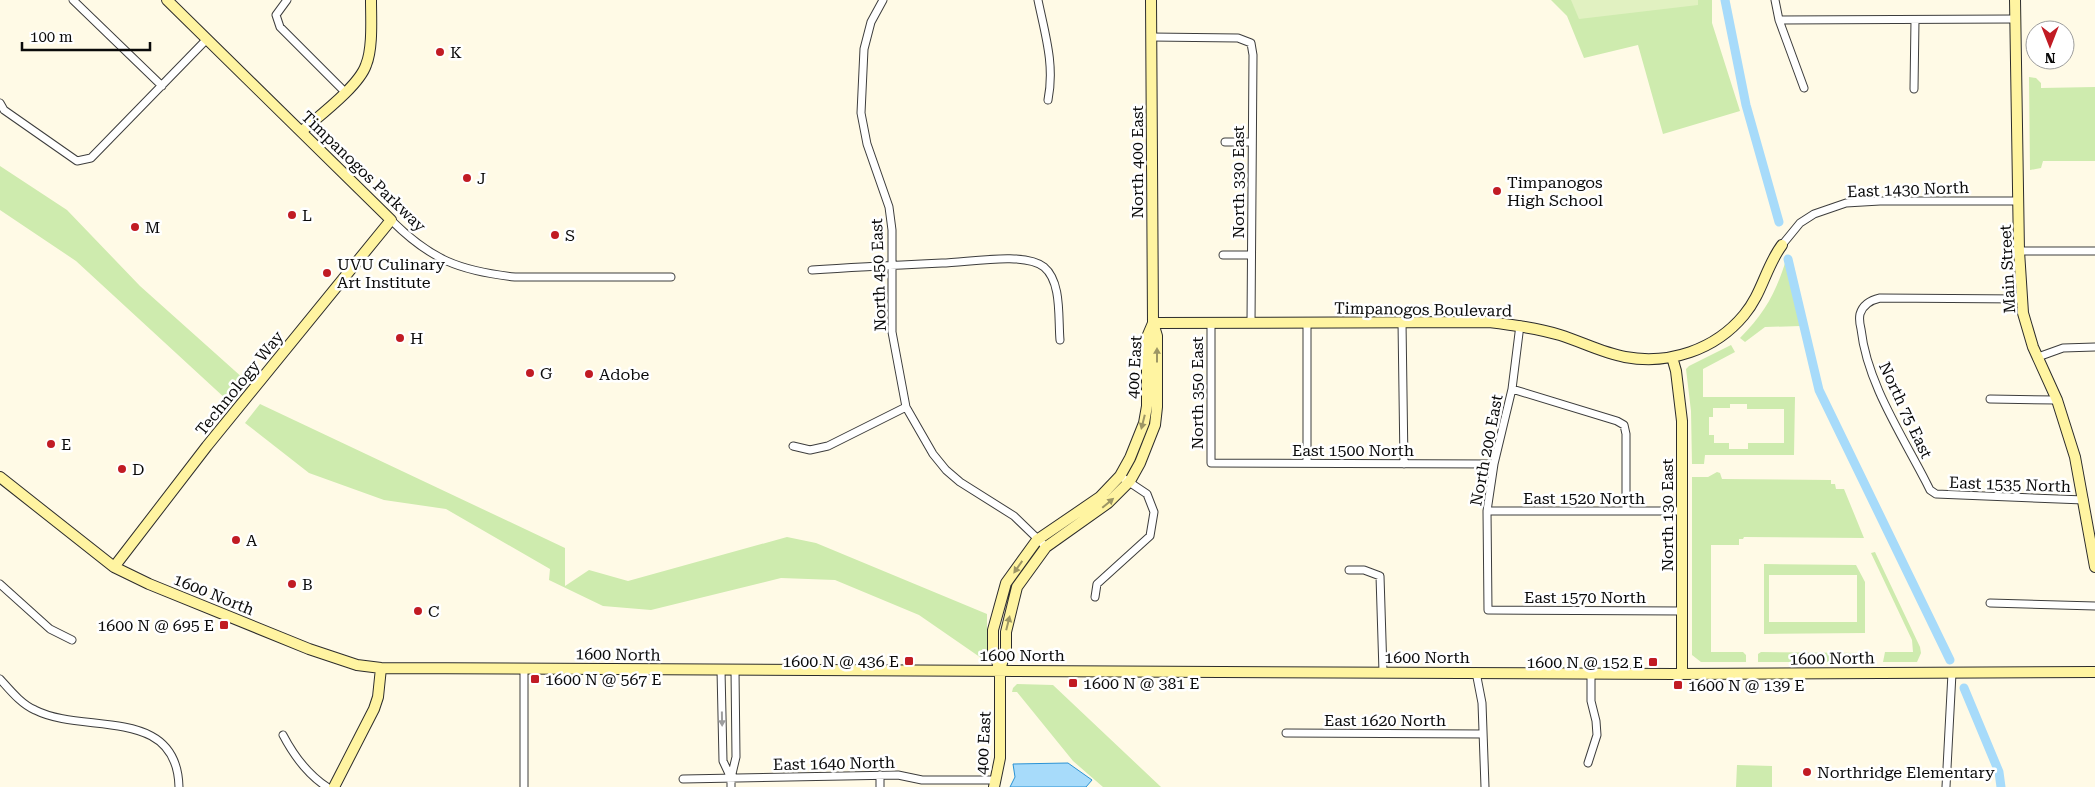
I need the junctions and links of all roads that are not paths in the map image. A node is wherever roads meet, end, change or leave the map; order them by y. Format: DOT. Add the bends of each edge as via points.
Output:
graph roads {
  1 [pos="73,0"];
  2 [pos="167,0"];
  3 [pos="287,0"];
  4 [pos="371,0"];
  5 [pos="883,0"];
  6 [pos="1038,0"];
  7 [pos="1151,0"];
  8 [pos="1775,0"];
  9 [pos="2015,0"];
  10 [pos="2014,19"];
  11 [pos="1779,20"];
  12 [pos="1915,20"];
  13 [pos="1151,37"];
  14 [pos="207,39"];
  15 [pos="162,86"];
  16 [pos="1804,88"];
  17 [pos="1914,89"];
  18 [pos="345,92"];
  19 [pos="1048,100"];
  20 [pos="0,103"];
  21 [pos="302,131"];
  22 [pos="1225,142"];
  23 [pos="1252,142"];
  24 [pos="2018,201"];
  25 [pos="391,220"];
  26 [pos="1782,245"];
  27 [pos="2095,250"];
  28 [pos="2019,251"];
  29 [pos="1224,256"];
  30 [pos="1251,256"];
  31 [pos="892,264"];
  32 [pos="812,270"];
  33 [pos="670,276"];
  34 [pos="2022,299"];
  35 [pos="1251,322"];
  36 [pos="1308,322"];
  37 [pos="1402,322"];
  38 [pos="1153,323"];
  39 [pos="1211,323"];
  40 [pos="1520,325"];
  41 [pos="1060,340"];
  42 [pos="2095,347"];
  43 [pos="2038,357"];
  44 [pos="1672,358"];
  45 [pos="1512,389"];
  46 [pos="1990,400"];
  47 [pos="2057,400"];
  48 [pos="906,407"];
  49 [pos="793,446"];
  50 [pos="1211,463"];
  51 [pos="1307,463"];
  52 [pos="1404,464"];
  53 [pos="1494,464"];
  54 [pos="1120,476"];
  55 [pos="0,477"];
  56 [pos="1130,481"];
  57 [pos="1936,494"];
  58 [pos="2084,500"];
  59 [pos="1487,511"];
  60 [pos="1626,511"];
  61 [pos="1682,511"];
  62 [pos="2092,537"];
  63 [pos="1037,540"];
  64 [pos="1046,547"];
  65 [pos="114,567"];
  66 [pos="2095,567"];
  67 [pos="1349,570"];
  68 [pos="0,584"];
  69 [pos="1095,597"];
  70 [pos="1990,604"];
  71 [pos="2095,606"];
  72 [pos="1488,610"];
  73 [pos="1682,611"];
  74 [pos="72,640"];
  75 [pos="380,668"];
  76 [pos="524,668"];
  77 [pos="721,670"];
  78 [pos="735,670"];
  79 [pos="1000,670"];
  80 [pos="1383,672"];
  81 [pos="1476,672"];
  82 [pos="2095,672"];
  83 [pos="1591,673"];
  84 [pos="1952,673"];
  85 [pos="1682,674"];
  86 [pos="0,679"];
  87 [pos="1286,733"];
  88 [pos="1483,734"];
  89 [pos="283,735"];
  90 [pos="1588,763"];
  91 [pos="880,775"];
  92 [pos="683,778"];
  93 [pos="731,778"];
  94 [pos="995,784"];
  95 [pos="179,787"];
  96 [pos="327,787"];
  97 [pos="334,787"];
  98 [pos="524,787"];
  99 [pos="731,787"];
  100 [pos="880,787"];
  101 [pos="1485,787"];
  102 [pos="1946,787"];
  1 -- 15 [label="street"];
  2 -- 14 [label="street, Timpanogos Parkway"];
  3 -- 18 [label="street" via="276,14 280,27"];
  4 -- 18 [label="street" via="367,64"];
  5 -- 31 [label="street, North 450 East" via="871,22 864,50 861,113 867,144 889,207"];
  6 -- 19 [label="street" via="1049,50 1051,85"];
  7 -- 13 [label="street, North 400 East"];
  8 -- 11 [label="street"];
  9 -- 10 [label="street, Main Street"];
  10 -- 12 [label="street"];
  10 -- 24 [label="street, Main Street"];
  11 -- 12 [label="street"];
  11 -- 16 [label="street"];
  12 -- 17 [label="street"];
  13 -- 23 [label="street, North 330 East" via="1238,38 1251,43"];
  13 -- 38 [label="street, North 400 East"];
  14 -- 15 [label="street"];
  14 -- 21 [label="street, Timpanogos Parkway"];
  15 -- 20 [label="street" via="91,158 78,160 4,110"];
  18 -- 21 [label="street"];
  21 -- 25 [label="street, Timpanogos Parkway"];
  22 -- 23 [label="street"];
  23 -- 30 [label="street, North 330 East"];
  24 -- 26 [label="street, East 1430 North" via="1846,203 1814,214 1800,223"];
  24 -- 28 [label="street, Main Street"];
  25 -- 33 [label="street, Timpanogos Parkway" via="410,240 437,258 494,274 516,277"];
  25 -- 65 [label="street, Technology Way" via="207,446"];
  26 -- 44 [label="street, Timpanogos Boulevard" via="1763,286 1740,320 1720,338"];
  27 -- 28 [label="street"];
  28 -- 34 [label="street, Main Street"];
  29 -- 30 [label="street"];
  30 -- 35 [label="street, North 330 East"];
  31 -- 32 [label="street"];
  31 -- 41 [label="street" via="992,259 1030,261 1043,266 1055,286"];
  31 -- 48 [label="street, North 450 East" via="892,332"];
  34 -- 43 [label="street, Main Street" via="2026,327"];
  34 -- 57 [label="street, North 75 East" via="1880,298 1865,305 1859,316 1874,382 1930,490"];
  35 -- 36 [label="street, Timpanogos Boulevard"];
  35 -- 39 [label="street, Timpanogos Boulevard"];
  36 -- 37 [label="street, Timpanogos Boulevard"];
  36 -- 51 [label="street"];
  37 -- 40 [label="street, Timpanogos Boulevard"];
  37 -- 52 [label="street"];
  38 -- 39 [label="street, Timpanogos Boulevard"];
  38 -- 54 [label="street, 400 East, one-way" via="1147,337 1144,423"];
  56 -- 38 [label="street, 400 East, one-way" via="1155,425 1157,336"];
  39 -- 50 [label="street, North 350 East"];
  40 -- 44 [label="street, Timpanogos Boulevard" via="1624,357"];
  40 -- 45 [label="street, North 200 East"];
  42 -- 43 [label="street" via="2062,348"];
  43 -- 47 [label="street, Main Street"];
  44 -- 61 [label="street, North 130 East" via="1682,421"];
  45 -- 53 [label="street, North 200 East"];
  45 -- 60 [label="street" via="1624,425"];
  46 -- 47 [label="street"];
  47 -- 58 [label="street, Main Street" via="2075,457"];
  48 -- 49 [label="street" via="828,446 810,450"];
  48 -- 63 [label="street, North 450 East" via="946,470 1014,516"];
  50 -- 51 [label="street, East 1500 North"];
  51 -- 52 [label="street, East 1500 North"];
  52 -- 53 [label="street, East 1500 North"];
  53 -- 59 [label="street, North 200 East"];
  54 -- 56 [label="street"];
  54 -- 63 [label="street, 400 East" via="1100,497"];
  55 -- 65 [label="street, 1600 North"];
  64 -- 56 [label="street, 400 East, one-way" via="1108,504"];
  56 -- 69 [label="street" via="1147,494 1154,512 1150,536 1097,584"];
  57 -- 58 [label="street, East 1535 North"];
  58 -- 62 [label="street, Main Street"];
  59 -- 60 [label="street, East 1520 North"];
  59 -- 72 [label="street, North 200 East"];
  60 -- 61 [label="street, East 1520 North"];
  61 -- 73 [label="street, North 130 East"];
  62 -- 66 [label="street, Main Street"];
  63 -- 64 [label="street, North 450 East"];
  63 -- 79 [label="street, 400 East, one-way" via="1006,583 993,630 993,650"];
  79 -- 64 [label="street, 400 East, one-way" via="1017,587"];
  65 -- 75 [label="street, 1600 North" via="309,649 357,665"];
  67 -- 80 [label="street" via="1364,570 1380,576"];
  68 -- 74 [label="street" via="50,629"];
  70 -- 71 [label="street"];
  72 -- 73 [label="street, East 1570 North"];
  73 -- 85 [label="street, North 130 East"];
  75 -- 76 [label="street, 1600 North"];
  75 -- 97 [label="street" via="374,709"];
  76 -- 77 [label="street, 1600 North"];
  76 -- 98 [label="street"];
  77 -- 78 [label="street, 1600 North"];
  77 -- 93 [label="street, one-way" via="723,761"];
  78 -- 79 [label="street, 1600 North"];
  78 -- 93 [label="street" via="736,757"];
  79 -- 80 [label="street, 1600 North"];
  79 -- 94 [label="street, 400 East" via="1000,758"];
  80 -- 81 [label="street, 1600 North"];
  81 -- 83 [label="street, 1600 North"];
  81 -- 88 [label="street"];
  82 -- 84 [label="street, 1600 North"];
  83 -- 85 [label="street, 1600 North"];
  83 -- 90 [label="street" via="1591,701 1597,735"];
  84 -- 85 [label="street, 1600 North"];
  84 -- 102 [label="street"];
  86 -- 95 [label="street" via="35,710 50,716 153,735 167,747"];
  87 -- 88 [label="street, East 1620 North"];
  88 -- 101 [label="street"];
  89 -- 96 [label="street" via="307,771"];
  91 -- 93 [label="street, East 1640 North"];
  91 -- 94 [label="street, East 1640 North"];
  91 -- 100 [label="street"];
  92 -- 93 [label="street, East 1640 North"];
  93 -- 99 [label="street"];
}
